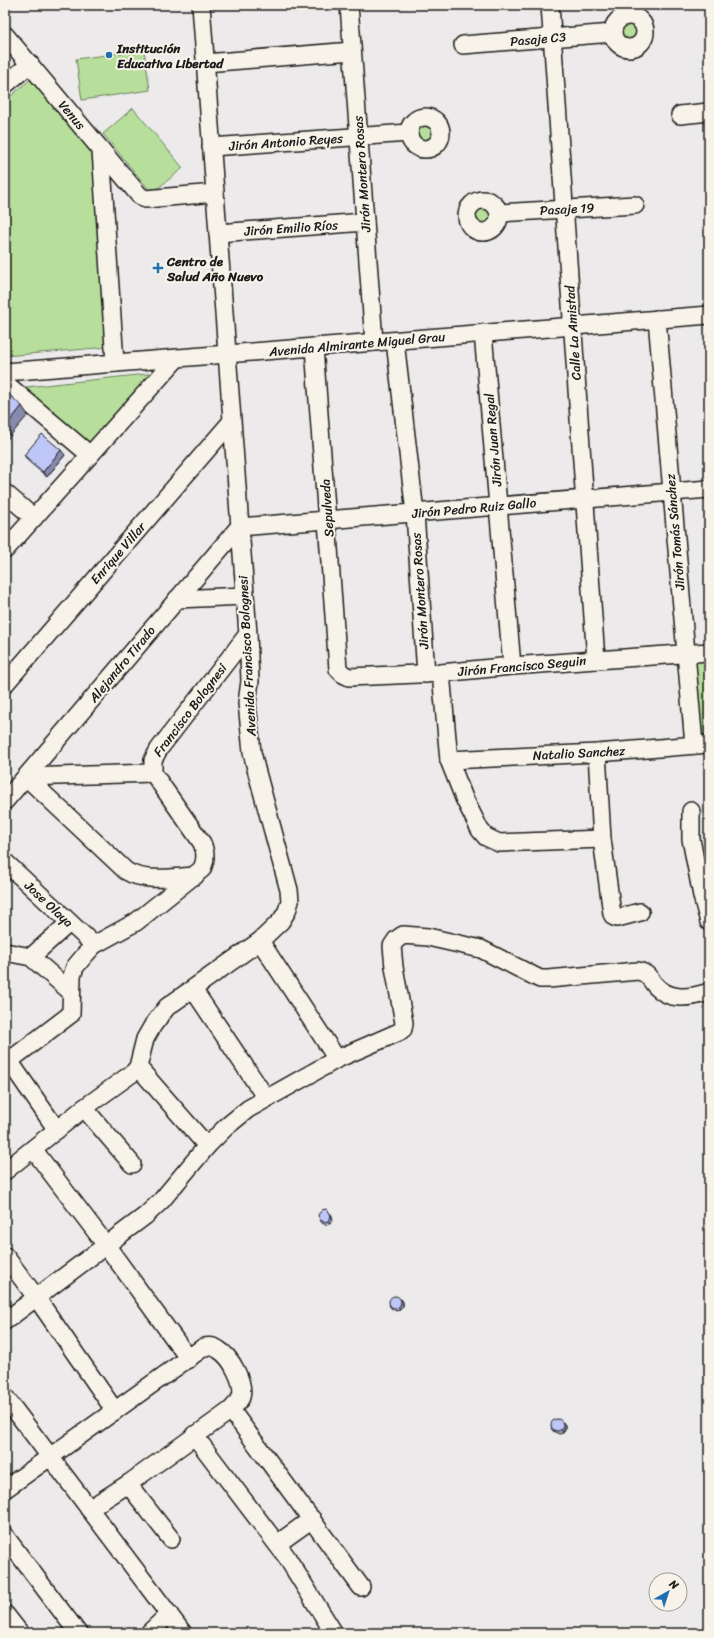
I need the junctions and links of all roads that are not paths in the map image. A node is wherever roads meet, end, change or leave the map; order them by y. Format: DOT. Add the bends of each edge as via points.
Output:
graph roads {
  1 [pos="201,5"];
  2 [pos="349,5"];
  3 [pos="550,5"];
  4 [pos="613,33"];
  5 [pos="5,35"];
  6 [pos="552,37"];
  7 [pos="463,45"];
  8 [pos="352,51"];
  9 [pos="30,64"];
  10 [pos="205,64"];
  11 [pos="5,85"];
  12 [pos="709,112"];
  13 [pos="680,115"];
  14 [pos="409,133"];
  15 [pos="359,137"];
  16 [pos="211,147"];
  17 [pos="101,150"];
  18 [pos="214,193"];
  19 [pos="635,205"];
  20 [pos="564,209"];
  21 [pos="500,214"];
  22 [pos="365,222"];
  23 [pos="218,233"];
  24 [pos="709,315"];
  25 [pos="657,320"];
  26 [pos="573,326"];
  27 [pos="483,333"];
  28 [pos="395,340"];
  29 [pos="374,342"];
  30 [pos="314,347"];
  31 [pos="226,354"];
  32 [pos="177,358"];
  33 [pos="115,363"];
  34 [pos="5,372"];
  35 [pos="5,383"];
  36 [pos="231,422"];
  37 [pos="90,455"];
  38 [pos="709,489"];
  39 [pos="671,492"];
  40 [pos="5,493"];
  41 [pos="585,499"];
  42 [pos="498,506"];
  43 [pos="414,513"];
  44 [pos="34,518"];
  45 [pos="328,520"];
  46 [pos="239,527"];
  47 [pos="5,550"];
  48 [pos="245,596"];
  49 [pos="177,599"];
  50 [pos="248,634"];
  51 [pos="709,652"];
  52 [pos="685,654"];
  53 [pos="596,660"];
  54 [pos="512,666"];
  55 [pos="338,669"];
  56 [pos="434,674"];
  57 [pos="5,684"];
  58 [pos="701,744"];
  59 [pos="597,753"];
  60 [pos="449,760"];
  61 [pos="153,773"];
  62 [pos="26,777"];
  63 [pos="5,801"];
  64 [pos="691,811"];
  65 [pos="602,839"];
  66 [pos="5,862"];
  67 [pos="195,876"];
  68 [pos="640,912"];
  69 [pos="709,922"];
  70 [pos="69,923"];
  71 [pos="260,941"];
  72 [pos="94,945"];
  73 [pos="5,952"];
  74 [pos="31,957"];
  75 [pos="193,989"];
  76 [pos="71,992"];
  77 [pos="709,992"];
  78 [pos="337,1059"];
  79 [pos="7,1060"];
  80 [pos="138,1067"];
  81 [pos="266,1098"];
  82 [pos="84,1108"];
  83 [pos="57,1130"];
  84 [pos="207,1146"];
  85 [pos="33,1149"];
  86 [pos="132,1164"];
  87 [pos="5,1171"];
  88 [pos="106,1245"];
  89 [pos="5,1256"];
  90 [pos="36,1297"];
  91 [pos="5,1321"];
  92 [pos="188,1359"];
  93 [pos="5,1397"];
  94 [pos="231,1410"];
  95 [pos="116,1411"];
  96 [pos="194,1436"];
  97 [pos="51,1457"];
  98 [pos="128,1484"];
  99 [pos="5,1489"];
  100 [pos="89,1509"];
  101 [pos="312,1519"];
  102 [pos="5,1536"];
  103 [pos="171,1539"];
  104 [pos="277,1544"];
  105 [pos="361,1587"];
  106 [pos="5,1614"];
  107 [pos="169,1614"];
  108 [pos="20,1633"];
  109 [pos="78,1633"];
  110 [pos="149,1633"];
  111 [pos="183,1633"];
  112 [pos="334,1633"];
  1 -- 10 [label="street, Avenida Francisco Bolognesi"];
  2 -- 8 [label="street, Jirón Montero Rosas"];
  3 -- 6 [label="street, Calle La Amistad"];
  4 -- 6 [label="street, Pasaje C3"];
  5 -- 9 [label="street, Venus"];
  6 -- 7 [label="street, Pasaje C3"];
  6 -- 20 [label="street, Calle La Amistad"];
  8 -- 10 [label="street"];
  8 -- 15 [label="street, Jirón Montero Rosas"];
  9 -- 11 [label="street"];
  9 -- 17 [label="street, Venus"];
  10 -- 16 [label="street, Avenida Francisco Bolognesi"];
  12 -- 13 [label="street"];
  14 -- 15 [label="street, Jirón Antonio Reyes"];
  15 -- 16 [label="street, Jirón Antonio Reyes"];
  15 -- 22 [label="street, Jirón Montero Rosas"];
  16 -- 18 [label="street, Avenida Francisco Bolognesi"];
  17 -- 18 [label="street, Venus" via="145,199"];
  17 -- 33 [label="street"];
  18 -- 23 [label="street, Avenida Francisco Bolognesi"];
  19 -- 20 [label="street, Pasaje 19"];
  20 -- 21 [label="street, Pasaje 19"];
  20 -- 26 [label="street, Calle La Amistad"];
  22 -- 23 [label="street, Jirón Emilio Ríos"];
  22 -- 29 [label="street, Jirón Montero Rosas"];
  23 -- 31 [label="street, Avenida Francisco Bolognesi"];
  24 -- 25 [label="street, Avenida Almirante Miguel Grau"];
  25 -- 26 [label="street, Avenida Almirante Miguel Grau"];
  25 -- 39 [label="street, Jirón Tomás Sánchez"];
  26 -- 27 [label="street, Avenida Almirante Miguel Grau"];
  26 -- 41 [label="street, Calle La Amistad"];
  27 -- 28 [label="street, Avenida Almirante Miguel Grau"];
  27 -- 42 [label="street, Jirón Juan Regal"];
  28 -- 29 [label="street, Avenida Almirante Miguel Grau"];
  28 -- 43 [label="street, Jirón Montero Rosas"];
  29 -- 30 [label="street, Avenida Almirante Miguel Grau"];
  30 -- 31 [label="street, Avenida Almirante Miguel Grau"];
  30 -- 45 [label="street, Sepulveda"];
  31 -- 32 [label="street, Avenida Almirante Miguel Grau"];
  31 -- 36 [label="street, Avenida Francisco Bolognesi"];
  32 -- 33 [label="street, Avenida Almirante Miguel Grau"];
  32 -- 37 [label="street"];
  33 -- 34 [label="street, Avenida Almirante Miguel Grau"];
  35 -- 37 [label="street"];
  36 -- 46 [label="street, Avenida Francisco Bolognesi"];
  36 -- 57 [label="street, Enrique Villar"];
  37 -- 44 [label="street"];
  38 -- 39 [label="street, Jirón Pedro Ruiz Gallo"];
  39 -- 41 [label="street, Jirón Pedro Ruiz Gallo"];
  39 -- 52 [label="street, Jirón Tomás Sánchez"];
  40 -- 44 [label="street"];
  41 -- 42 [label="street, Jirón Pedro Ruiz Gallo"];
  41 -- 53 [label="street, Calle La Amistad"];
  42 -- 43 [label="street, Jirón Pedro Ruiz Gallo"];
  42 -- 54 [label="street, Jirón Juan Regal"];
  43 -- 45 [label="street, Jirón Pedro Ruiz Gallo"];
  43 -- 56 [label="street, Jirón Montero Rosas"];
  44 -- 47 [label="street"];
  45 -- 46 [label="street, Jirón Pedro Ruiz Gallo"];
  45 -- 55 [label="street, Sepulveda"];
  46 -- 48 [label="street, Avenida Francisco Bolognesi"];
  46 -- 49 [label="street, Alejandro Tirado"];
  48 -- 49 [label="street"];
  48 -- 50 [label="street, Avenida Francisco Bolognesi"];
  49 -- 62 [label="street, Alejandro Tirado"];
  50 -- 61 [label="street, Francisco Bolognesi" via="159,749 152,760"];
  50 -- 71 [label="street, Avenida Francisco Bolognesi" via="250,681 247,703 252,752 290,901 281,921"];
  51 -- 52 [label="street, Jirón Francisco Seguin"];
  52 -- 53 [label="street, Jirón Francisco Seguin"];
  52 -- 58 [label="street, Jirón Tomás Sánchez"];
  53 -- 54 [label="street, Jirón Francisco Seguin"];
  54 -- 56 [label="street, Jirón Francisco Seguin"];
  55 -- 56 [label="street, Jirón Francisco Seguin" via="349,677"];
  56 -- 60 [label="street, Jirón Montero Rosas"];
  58 -- 59 [label="street, Natalio Sanchez"];
  59 -- 60 [label="street, Natalio Sanchez"];
  59 -- 65 [label="street"];
  60 -- 65 [label="street, Jirón Montero Rosas" via="480,830 492,842 499,844"];
  61 -- 62 [label="street"];
  61 -- 67 [label="street, Francisco Bolognesi" via="195,832 205,852 202,869"];
  62 -- 63 [label="street, Alejandro Tirado"];
  62 -- 67 [label="street" via="126,872 144,878"];
  64 -- 69 [label="street" via="691,839"];
  65 -- 68 [label="street" via="612,914 617,918"];
  66 -- 70 [label="street, Jose Olaya"];
  67 -- 72 [label="street, Francisco Bolognesi" via="136,922"];
  70 -- 72 [label="street, Jose Olaya"];
  70 -- 74 [label="street"];
  71 -- 75 [label="street, Avenida Francisco Bolognesi"];
  71 -- 78 [label="street"];
  72 -- 76 [label="street, Francisco Bolognesi" via="75,967"];
  73 -- 74 [label="street"];
  74 -- 76 [label="street"];
  75 -- 80 [label="street, Avenida Francisco Bolognesi" via="167,1007 153,1025 145,1039"];
  75 -- 81 [label="street"];
  76 -- 79 [label="street, Francisco Bolognesi" via="72,1010 68,1018"];
  77 -- 78 [label="street" via="695,997 672,996 655,985 645,972 638,971 540,979 482,949 428,937 403,935 392,946 403,1029"];
  78 -- 81 [label="street"];
  79 -- 83 [label="street"];
  80 -- 82 [label="street"];
  80 -- 84 [label="street"];
  81 -- 84 [label="street" via="248,1109"];
  82 -- 83 [label="street"];
  82 -- 86 [label="street"];
  83 -- 85 [label="street"];
  84 -- 88 [label="street" via="145,1216"];
  85 -- 87 [label="street"];
  85 -- 88 [label="street"];
  88 -- 90 [label="street"];
  88 -- 92 [label="street"];
  89 -- 90 [label="street"];
  90 -- 91 [label="street"];
  90 -- 95 [label="street"];
  92 -- 94 [label="street" via="204,1347 210,1346 219,1350 229,1360 237,1372 242,1389 238,1402"];
  92 -- 95 [label="street"];
  93 -- 97 [label="street"];
  94 -- 96 [label="street"];
  94 -- 101 [label="street"];
  95 -- 97 [label="street"];
  96 -- 98 [label="street"];
  96 -- 104 [label="street"];
  97 -- 99 [label="street"];
  97 -- 100 [label="street"];
  98 -- 100 [label="street"];
  98 -- 103 [label="street"];
  100 -- 107 [label="street"];
  101 -- 104 [label="street"];
  101 -- 105 [label="street"];
  102 -- 109 [label="street"];
  104 -- 112 [label="street"];
  106 -- 108 [label="street"];
  107 -- 110 [label="street"];
  107 -- 111 [label="street"];
}
